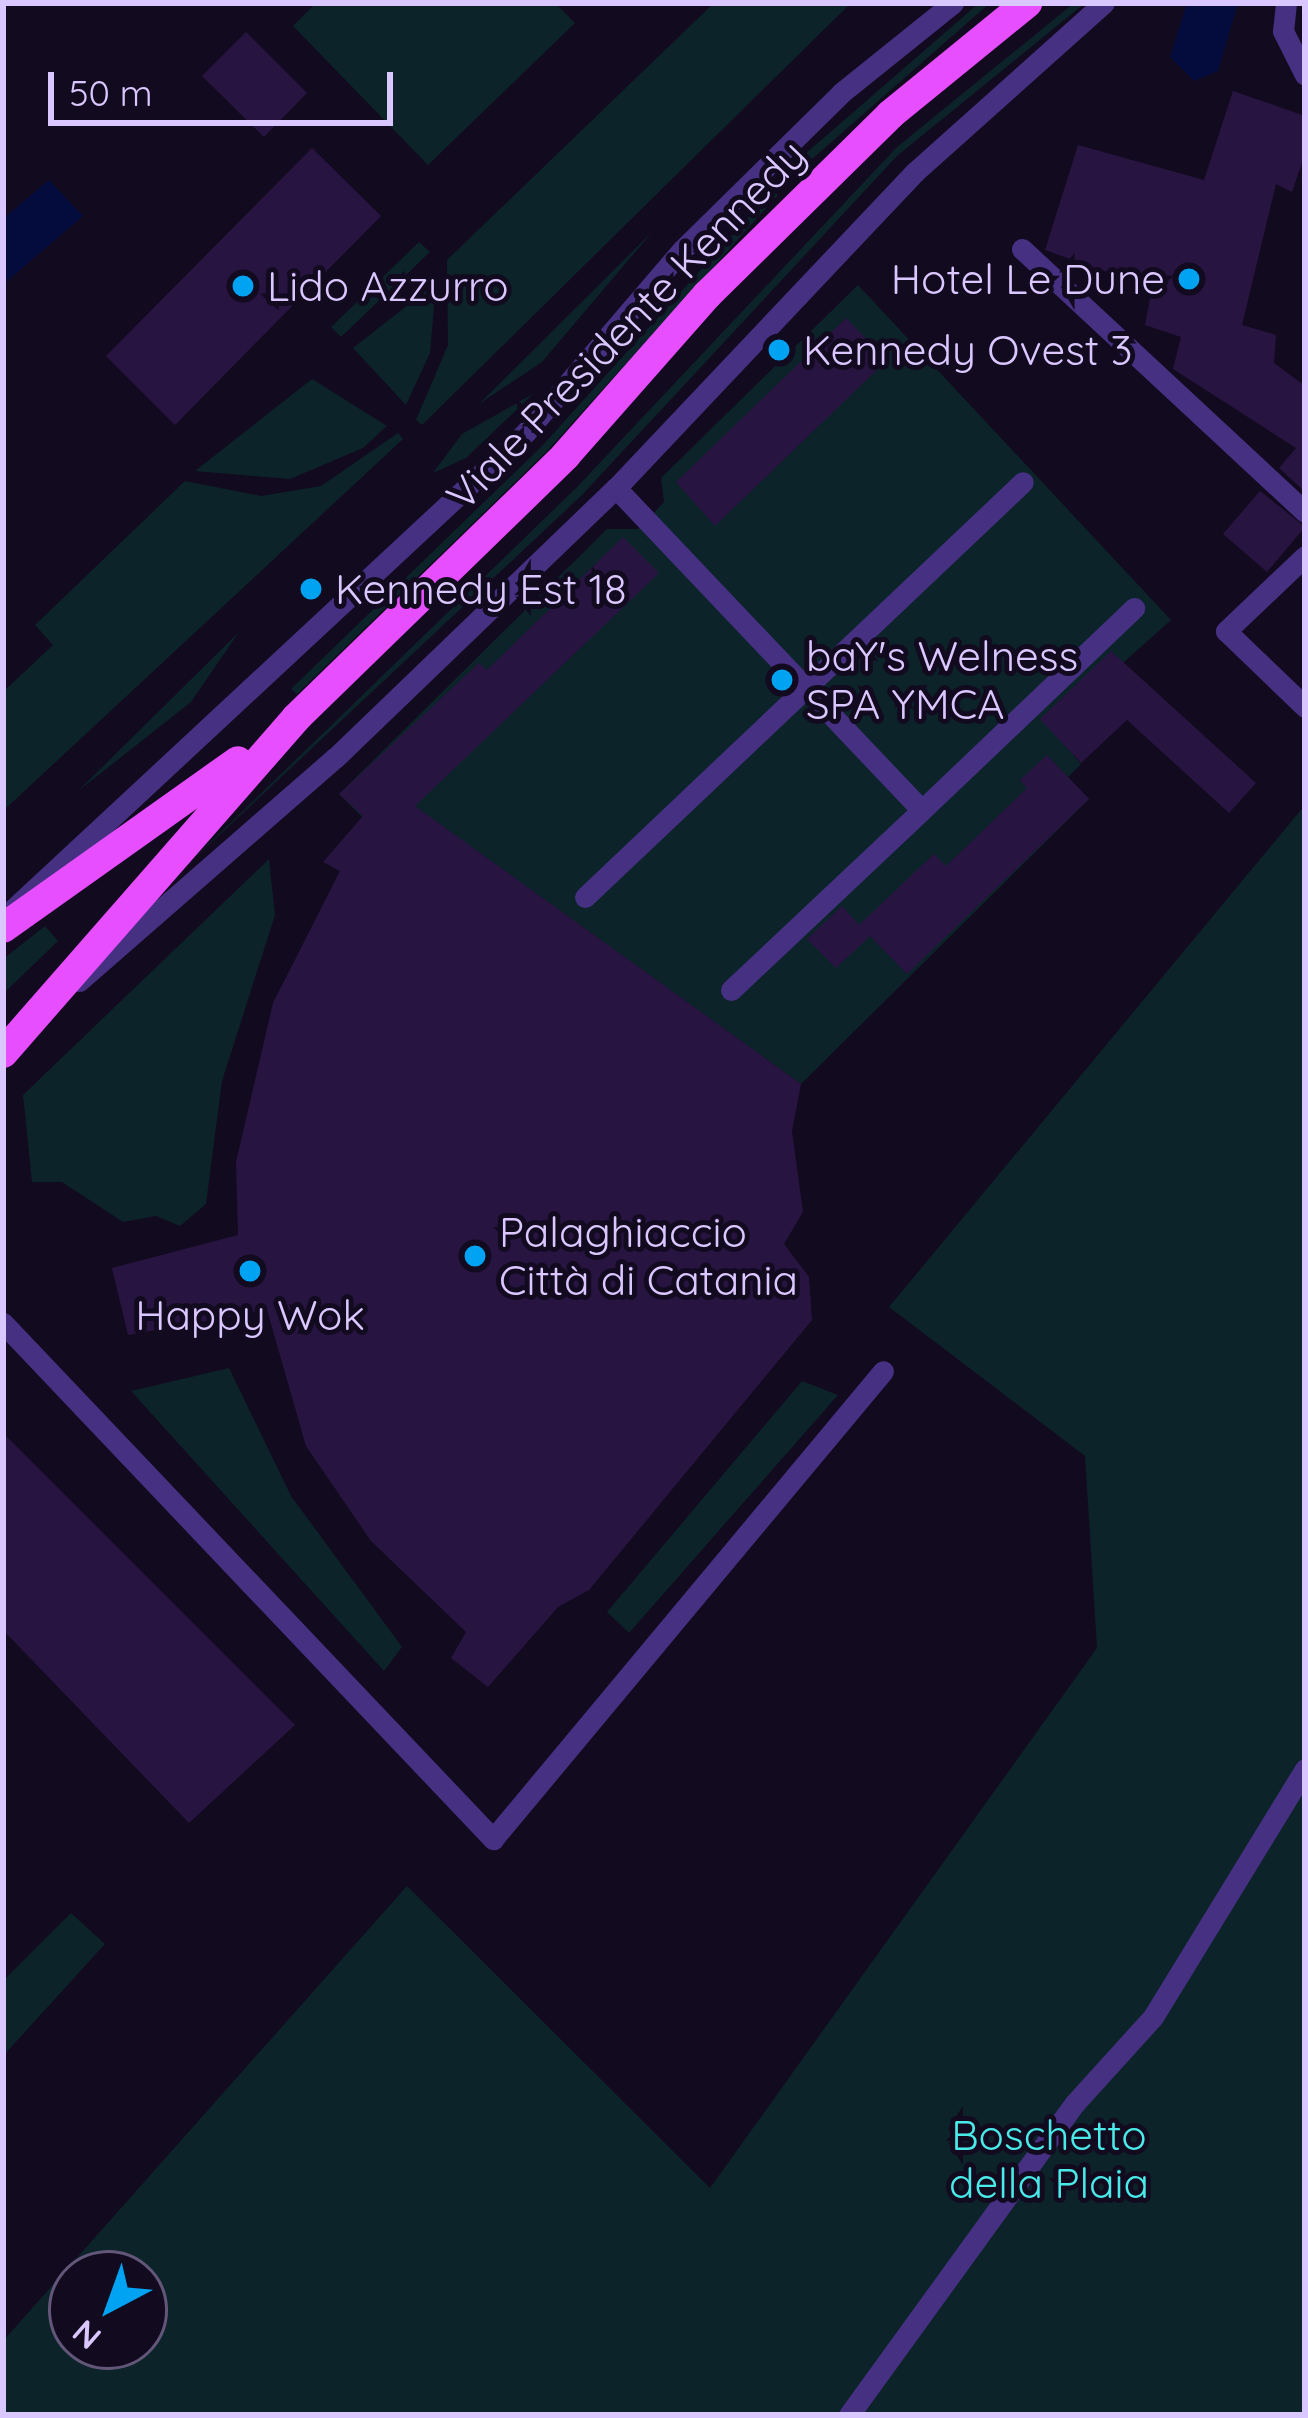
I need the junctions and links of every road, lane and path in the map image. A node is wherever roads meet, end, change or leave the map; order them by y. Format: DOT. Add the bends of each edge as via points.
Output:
graph roads {
  1 [pos="953,3"];
  2 [pos="1027,3"];
  3 [pos="1104,3"];
  4 [pos="1286,3"];
  5 [pos="1305,76"];
  6 [pos="1022,249"];
  7 [pos="1023,482"];
  8 [pos="616,488"];
  9 [pos="1305,512"];
  10 [pos="1305,556"];
  11 [pos="1134,608"];
  12 [pos="806,688"];
  13 [pos="1305,707"];
  14 [pos="296,718"];
  15 [pos="922,810"];
  16 [pos="585,897"];
  17 [pos="3,924"];
  18 [pos="731,990"];
  19 [pos="10,1041"];
  20 [pos="3,1323"];
  21 [pos="884,1371"];
  22 [pos="1305,1769"];
  23 [pos="848,2415"];
  1 -- 17 [label="lane" via="766,166 526,432"];
  2 -- 14 [label="main road, Viale Presidente Kennedy" via="798,203 565,457"];
  3 -- 8 [label="lane" via="916,171"];
  4 -- 5 [label="lane" via="1283,31"];
  6 -- 9 [label="lane"];
  7 -- 12 [label="lane"];
  8 -- 12 [label="lane"];
  8 -- 19 [label="lane" via="185,897"];
  10 -- 13 [label="lane" via="1226,631"];
  11 -- 15 [label="lane"];
  12 -- 15 [label="lane"];
  12 -- 16 [label="lane"];
  14 -- 17 [label="main road"];
  14 -- 19 [label="main road"];
  15 -- 18 [label="lane"];
  20 -- 21 [label="lane" via="493,1839"];
  22 -- 23 [label="lane" via="1153,2017 1075,2103"];
}
